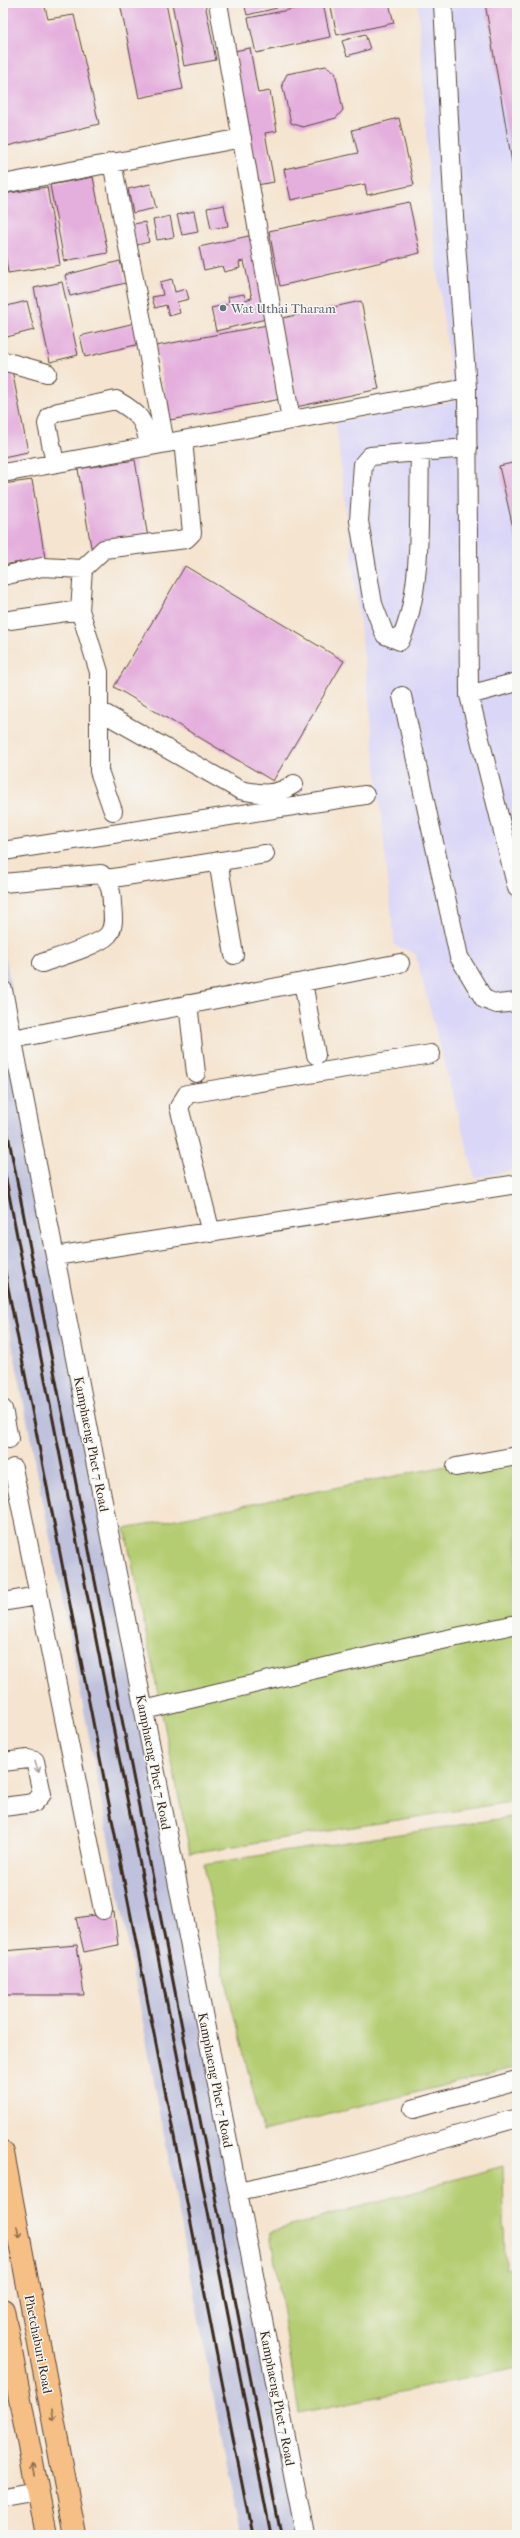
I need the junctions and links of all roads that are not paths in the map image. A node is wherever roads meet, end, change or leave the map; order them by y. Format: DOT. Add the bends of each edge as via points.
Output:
graph roads {
  1 [pos="218,3"];
  2 [pos="443,3"];
  3 [pos="242,138"];
  4 [pos="112,162"];
  5 [pos="3,184"];
  6 [pos="3,361"];
  7 [pos="47,374"];
  8 [pos="467,388"];
  9 [pos="291,420"];
  10 [pos="183,440"];
  11 [pos="157,444"];
  12 [pos="468,448"];
  13 [pos="420,452"];
  14 [pos="55,463"];
  15 [pos="3,473"];
  16 [pos="83,569"];
  17 [pos="3,576"];
  18 [pos="80,610"];
  19 [pos="3,621"];
  20 [pos="517,682"];
  21 [pos="469,695"];
  22 [pos="402,696"];
  23 [pos="100,711"];
  24 [pos="294,784"];
  25 [pos="365,795"];
  26 [pos="113,811"];
  27 [pos="3,851"];
  28 [pos="264,854"];
  29 [pos="218,861"];
  30 [pos="107,879"];
  31 [pos="3,883"];
  32 [pos="517,888"];
  33 [pos="234,955"];
  34 [pos="42,963"];
  35 [pos="400,963"];
  36 [pos="303,982"];
  37 [pos="3,990"];
  38 [pos="517,1002"];
  39 [pos="188,1004"];
  40 [pos="12,1039"];
  41 [pos="431,1054"];
  42 [pos="316,1055"];
  43 [pos="196,1073"];
  44 [pos="517,1184"];
  45 [pos="211,1233"];
  46 [pos="55,1256"];
  47 [pos="3,1409"];
  48 [pos="9,1439"];
  49 [pos="517,1456"];
  50 [pos="13,1468"];
  51 [pos="456,1468"];
  52 [pos="37,1596"];
  53 [pos="3,1602"];
  54 [pos="517,1624"];
  55 [pos="144,1710"];
  56 [pos="3,1762"];
  57 [pos="3,1808"];
  58 [pos="103,1910"];
  59 [pos="517,2080"];
  60 [pos="413,2109"];
  61 [pos="517,2118"];
  62 [pos="3,2152"];
  63 [pos="238,2191"];
  64 [pos="3,2310"];
  65 [pos="10,2381"];
  66 [pos="38,2491"];
  67 [pos="3,2498"];
  68 [pos="46,2535"];
  69 [pos="75,2535"];
  70 [pos="305,2535"];
  1 -- 3 [label="street"];
  2 -- 8 [label="street" via="454,217"];
  3 -- 4 [label="street"];
  3 -- 9 [label="street"];
  4 -- 5 [label="street"];
  4 -- 11 [label="street"];
  6 -- 7 [label="street"];
  8 -- 9 [label="street"];
  8 -- 12 [label="street"];
  9 -- 10 [label="street"];
  10 -- 11 [label="street"];
  10 -- 16 [label="street" via="192,533 186,539 104,549"];
  11 -- 14 [label="street"];
  11 -- 14 [label="street" via="134,410 116,400 58,412 50,416 47,424"];
  12 -- 13 [label="street"];
  12 -- 21 [label="street"];
  13 -- 13 [label="street" via="415,583 408,624 400,641 385,635 374,604 359,521 363,464 370,456"];
  14 -- 15 [label="street"];
  16 -- 17 [label="street" via="42,567"];
  16 -- 18 [label="street"];
  18 -- 19 [label="street"];
  18 -- 23 [label="street" via="99,672"];
  20 -- 21 [label="street"];
  21 -- 32 [label="street"];
  22 -- 38 [label="street" via="459,957 484,999 497,1004"];
  23 -- 24 [label="street" via="240,790 261,794 281,792"];
  23 -- 26 [label="street" via="99,771"];
  25 -- 27 [label="street"];
  28 -- 29 [label="street"];
  29 -- 30 [label="street"];
  29 -- 33 [label="street"];
  30 -- 31 [label="street" via="101,874"];
  30 -- 34 [label="street" via="112,898 113,923 108,935 92,944"];
  35 -- 36 [label="street"];
  36 -- 39 [label="street"];
  36 -- 42 [label="street"];
  37 -- 40 [label="street, Kamphaeng Phet 7 Road"];
  39 -- 40 [label="street"];
  39 -- 43 [label="street"];
  40 -- 46 [label="street, Kamphaeng Phet 7 Road"];
  41 -- 45 [label="street" via="187,1094 179,1107"];
  44 -- 45 [label="street"];
  45 -- 46 [label="street"];
  46 -- 55 [label="street, Kamphaeng Phet 7 Road"];
  47 -- 48 [label="street"];
  49 -- 51 [label="street"];
  50 -- 52 [label="street"];
  52 -- 53 [label="street"];
  52 -- 58 [label="street"];
  54 -- 55 [label="street"];
  55 -- 63 [label="street, Kamphaeng Phet 7 Road"];
  56 -- 57 [label="street, one-way" via="28,1758 35,1761 42,1794 34,1803"];
  59 -- 60 [label="street"];
  61 -- 63 [label="street" via="330,2172"];
  62 -- 69 [label="main road, Phetchaburi Road, one-way"];
  63 -- 70 [label="street, Kamphaeng Phet 7 Road"];
  64 -- 65 [label="main road"];
  66 -- 65 [label="main road, one-way"];
  66 -- 67 [label="street"];
  66 -- 68 [label="main road"];
}
